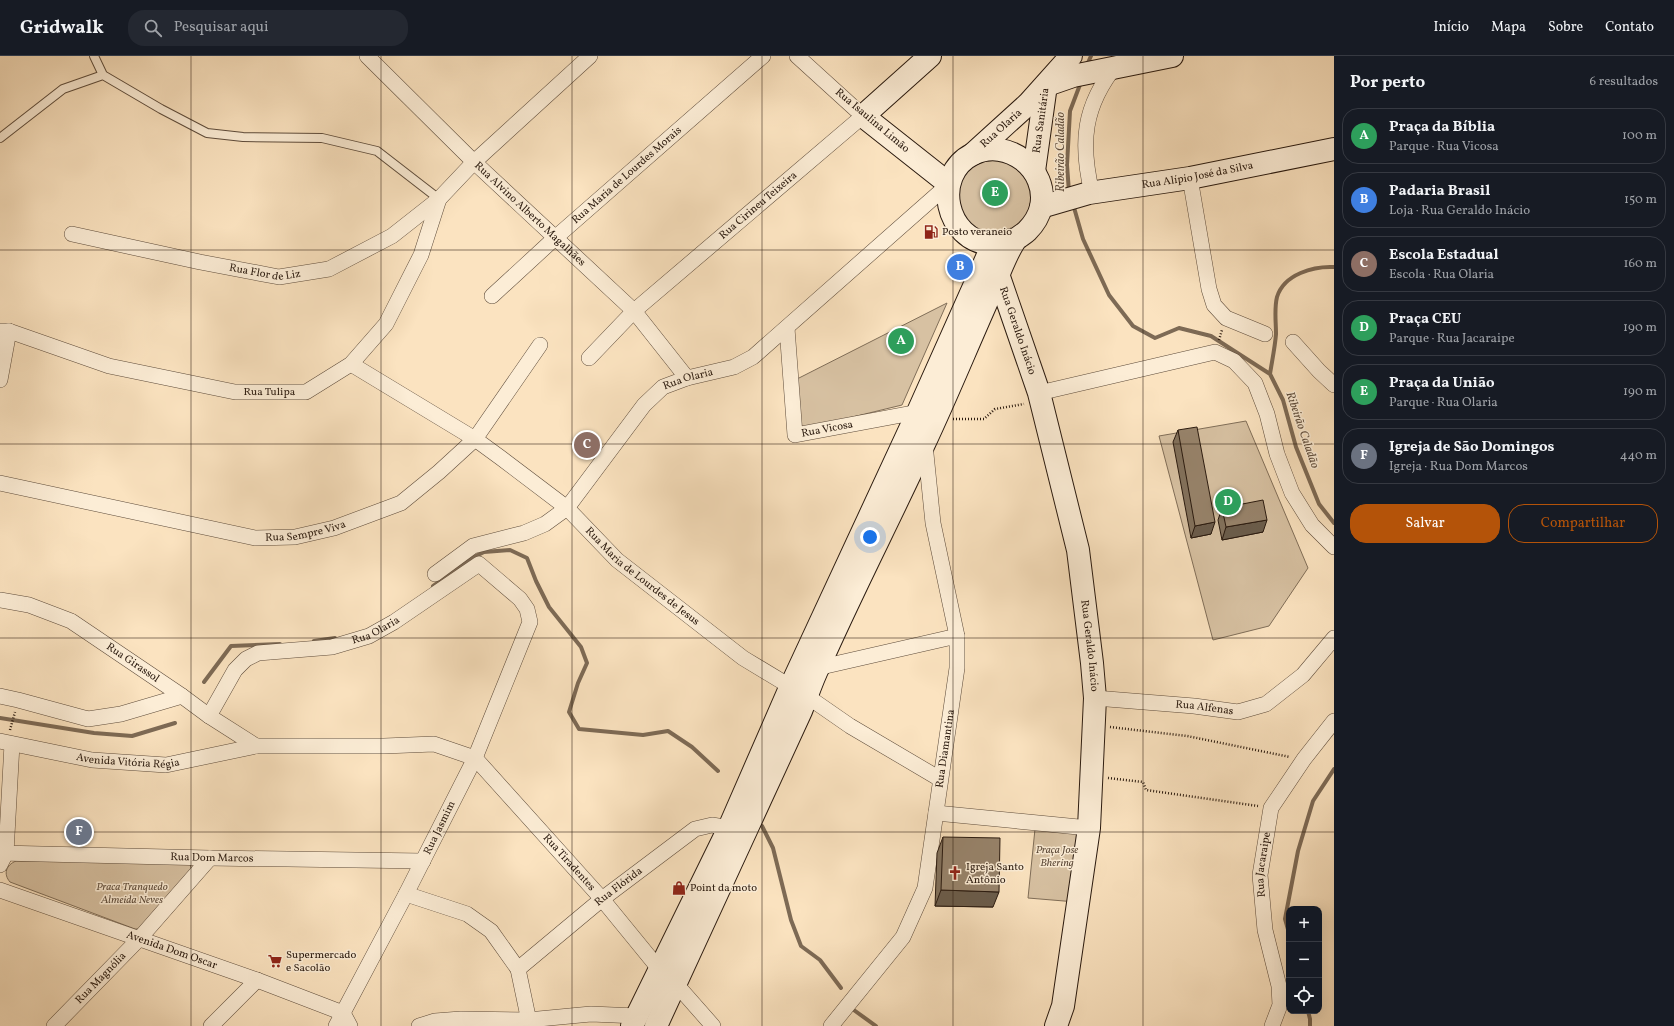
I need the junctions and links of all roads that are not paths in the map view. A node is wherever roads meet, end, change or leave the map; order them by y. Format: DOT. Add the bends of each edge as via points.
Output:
graph roads {
  1 [pos="94,56"];
  2 [pos="367,56"];
  3 [pos="590,56"];
  4 [pos="763,56"];
  5 [pos="797,56"];
  6 [pos="930,56"];
  7 [pos="1172,56"];
  8 [pos="1116,64"];
  9 [pos="1072,66"];
  10 [pos="103,75"];
  11 [pos="1046,85"];
  12 [pos="863,116"];
  13 [pos="0,138"];
  14 [pos="1334,149"];
  15 [pos="973,154"];
  16 [pos="474,162"];
  17 [pos="1034,171"];
  18 [pos="1190,178"];
  19 [pos="948,184"];
  20 [pos="1091,193"];
  21 [pos="439,199"];
  22 [pos="1041,207"];
  23 [pos="72,234"];
  24 [pos="556,238"];
  25 [pos="1015,239"];
  26 [pos="993,244"];
  27 [pos="998,274"];
  28 [pos="492,296"];
  29 [pos="634,311"];
  30 [pos="787,328"];
  31 [pos="4,331"];
  32 [pos="1266,334"];
  33 [pos="1293,342"];
  34 [pos="540,345"];
  35 [pos="589,358"];
  36 [pos="351,364"];
  37 [pos="687,378"];
  38 [pos="0,380"];
  39 [pos="1334,385"];
  40 [pos="1040,397"];
  41 [pos="927,416"];
  42 [pos="475,439"];
  43 [pos="925,443"];
  44 [pos="0,483"];
  45 [pos="566,508"];
  46 [pos="1334,547"];
  47 [pos="435,574"];
  48 [pos="0,600"];
  49 [pos="530,622"];
  50 [pos="957,636"];
  51 [pos="1334,638"];
  52 [pos="818,668"];
  53 [pos="798,693"];
  54 [pos="0,696"];
  55 [pos="182,696"];
  56 [pos="1095,698"];
  57 [pos="209,716"];
  58 [pos="1334,721"];
  59 [pos="6,743"];
  60 [pos="256,746"];
  61 [pos="475,758"];
  62 [pos="940,779"];
  63 [pos="936,813"];
  64 [pos="729,828"];
  65 [pos="1090,828"];
  66 [pos="2,857"];
  67 [pos="210,858"];
  68 [pos="424,861"];
  69 [pos="1,888"];
  70 [pos="406,894"];
  71 [pos="602,898"];
  72 [pos="139,939"];
  73 [pos="518,969"];
  74 [pos="668,977"];
  75 [pos="257,980"];
  76 [pos="339,1019"];
  77 [pos="462,1022"];
  78 [pos="529,1023"];
  79 [pos="642,1023"];
  80 [pos="54,1026"];
  81 [pos="211,1026"];
  82 [pos="350,1026"];
  83 [pos="419,1026"];
  84 [pos="713,1026"];
  85 [pos="831,1026"];
  86 [pos="1056,1026"];
  87 [pos="1272,1026"];
  1 -- 10 [label="lane"];
  2 -- 16 [label="street, Rua Alvino Alberto Magalhães"];
  3 -- 16 [label="street, Rua Flor de Liz"];
  4 -- 24 [label="street, Rua Maria de Lourdes Morais"];
  5 -- 12 [label="street, Rua Isaulina Limão"];
  6 -- 12 [label="street, Rua Cirineu Teixeira"];
  7 -- 8 [label="street"];
  8 -- 9 [label="street"];
  8 -- 20 [label="street" via="1100,88 1089,115 1084,142"];
  9 -- 11 [label="street"];
  10 -- 13 [label="lane" via="63,89"];
  10 -- 21 [label="lane" via="207,133 243,137 322,138 377,150"];
  11 -- 15 [label="street, Rua Olaria"];
  11 -- 17 [label="street, Rua Sanitária"];
  12 -- 19 [label="street, Rua Isaulina Limão"];
  12 -- 29 [label="street, Rua Cirineu Teixeira"];
  14 -- 18 [label="street, Rua Alípio José da Silva"];
  15 -- 17 [label="street" via="986,150 1013,153 1025,160"];
  15 -- 19 [label="street" via="962,162"];
  16 -- 21 [label="street, Rua Flor de Liz"];
  16 -- 24 [label="street, Rua Alvino Alberto Magalhães"];
  17 -- 22 [label="street" via="1040,182"];
  18 -- 20 [label="street, Rua Alípio José da Silva"];
  18 -- 32 [label="street" via="1214,305 1226,318"];
  19 -- 26 [label="street" via="947,200 958,227 970,237"];
  19 -- 30 [label="street, Rua Olaria"];
  20 -- 22 [label="street, Rua Alípio José da Silva"];
  21 -- 23 [label="street, Rua Flor de Liz" via="392,236 329,270 279,278"];
  21 -- 36 [label="street, Rua Tulipa" via="420,255 386,324"];
  22 -- 25 [label="street" via="1036,220 1027,231"];
  24 -- 28 [label="street, Rua Maria de Lourdes Morais"];
  24 -- 29 [label="street, Rua Alvino Alberto Magalhães"];
  25 -- 26 [label="street"];
  25 -- 27 [label="street"];
  26 -- 41 [label="street"];
  27 -- 40 [label="street, Rua Geraldo Inácio"];
  27 -- 41 [label="street"];
  29 -- 35 [label="street, Rua Cirineu Teixeira"];
  29 -- 37 [label="street, Rua Alvino Alberto Magalhães"];
  30 -- 37 [label="street, Rua Olaria" via="753,357 734,367"];
  30 -- 41 [label="street, Rua Vicosa" via="795,435"];
  31 -- 36 [label="street, Rua Tulipa" via="109,366 235,392 306,392"];
  31 -- 38 [label="street"];
  33 -- 39 [label="street"];
  34 -- 42 [label="street, Rua Sempre Viva"];
  36 -- 42 [label="street, Rua Maria de Lourdes de Jesus"];
  37 -- 45 [label="street, Rua Olaria" via="663,387 644,405"];
  40 -- 46 [label="street" via="1215,352 1234,361 1255,383 1292,493 1312,525"];
  40 -- 56 [label="street, Rua Geraldo Inácio" via="1078,550"];
  41 -- 43 [label="street"];
  41 -- 53 [label="street"];
  42 -- 44 [label="street, Rua Sempre Viva" via="401,503 334,528 295,537 255,538"];
  42 -- 45 [label="street, Rua Maria de Lourdes de Jesus"];
  43 -- 50 [label="street, Rua Diamantina" via="933,523"];
  43 -- 52 [label="street"];
  45 -- 47 [label="street, Rua Olaria" via="531,530 473,546"];
  45 -- 53 [label="street, Rua Maria de Lourdes de Jesus" via="617,560 743,658"];
  48 -- 55 [label="street, Rua Girassol" via="29,605 71,621"];
  49 -- 57 [label="street, Rua Olaria" via="528,609 520,599 479,564 369,636 332,647 258,654 246,659 235,670"];
  49 -- 61 [label="street, Rua Jasmim"];
  50 -- 52 [label="street"];
  50 -- 62 [label="street, Rua Diamantina" via="957,668"];
  51 -- 56 [label="street, Rua Alfenas" via="1303,675 1266,704 1238,712"];
  52 -- 53 [label="street"];
  53 -- 62 [label="street, Rua Maria de Lourdes de Jesus"];
  53 -- 64 [label="street"];
  53 -- 74 [label="street"];
  54 -- 55 [label="street" via="88,719 121,714"];
  55 -- 57 [label="street, Rua Girassol"];
  56 -- 65 [label="street, Rua Geraldo Inácio"];
  57 -- 60 [label="street, Rua Girassol"];
  58 -- 87 [label="street, Rua Jacaraipe" via="1270,808 1260,875 1265,930 1280,1005"];
  59 -- 60 [label="street, Avenida Vitória Régia" via="92,760 166,765"];
  59 -- 66 [label="street"];
  60 -- 61 [label="street, Avenida Vitória Régia" via="434,744"];
  61 -- 68 [label="street, Rua Jasmim"];
  61 -- 71 [label="street, Rua Tiradentes"];
  62 -- 63 [label="street, Rua Diamantina"];
  63 -- 65 [label="street"];
  63 -- 85 [label="street, Rua Diamantina" via="925,888 903,937"];
  64 -- 71 [label="street, Rua Flórida" via="712,826 695,829"];
  64 -- 74 [label="street"];
  65 -- 86 [label="street, Rua Geraldo Inácio" via="1063,1006"];
  66 -- 67 [label="street, Rua Dom Marcos"];
  67 -- 68 [label="street, Rua Dom Marcos"];
  67 -- 72 [label="street, Rua Magnólia"];
  68 -- 70 [label="street, Rua Jasmim"];
  69 -- 72 [label="street, Avenida Dom Oscar"];
  70 -- 73 [label="street" via="467,914 491,931"];
  70 -- 76 [label="street, Rua Jasmim"];
  71 -- 73 [label="street, Rua Flórida"];
  71 -- 74 [label="street, Rua Tiradentes"];
  72 -- 75 [label="street, Avenida Dom Oscar"];
  72 -- 80 [label="street, Rua Magnólia"];
  73 -- 78 [label="street"];
  74 -- 79 [label="street"];
  74 -- 84 [label="street, Rua Tiradentes"];
  75 -- 76 [label="street, Avenida Dom Oscar"];
  75 -- 81 [label="street"];
  76 -- 82 [label="street"];
  77 -- 78 [label="street"];
  77 -- 83 [label="street" via="435,1022"];
  78 -- 79 [label="street" via="591,1014"];
}
